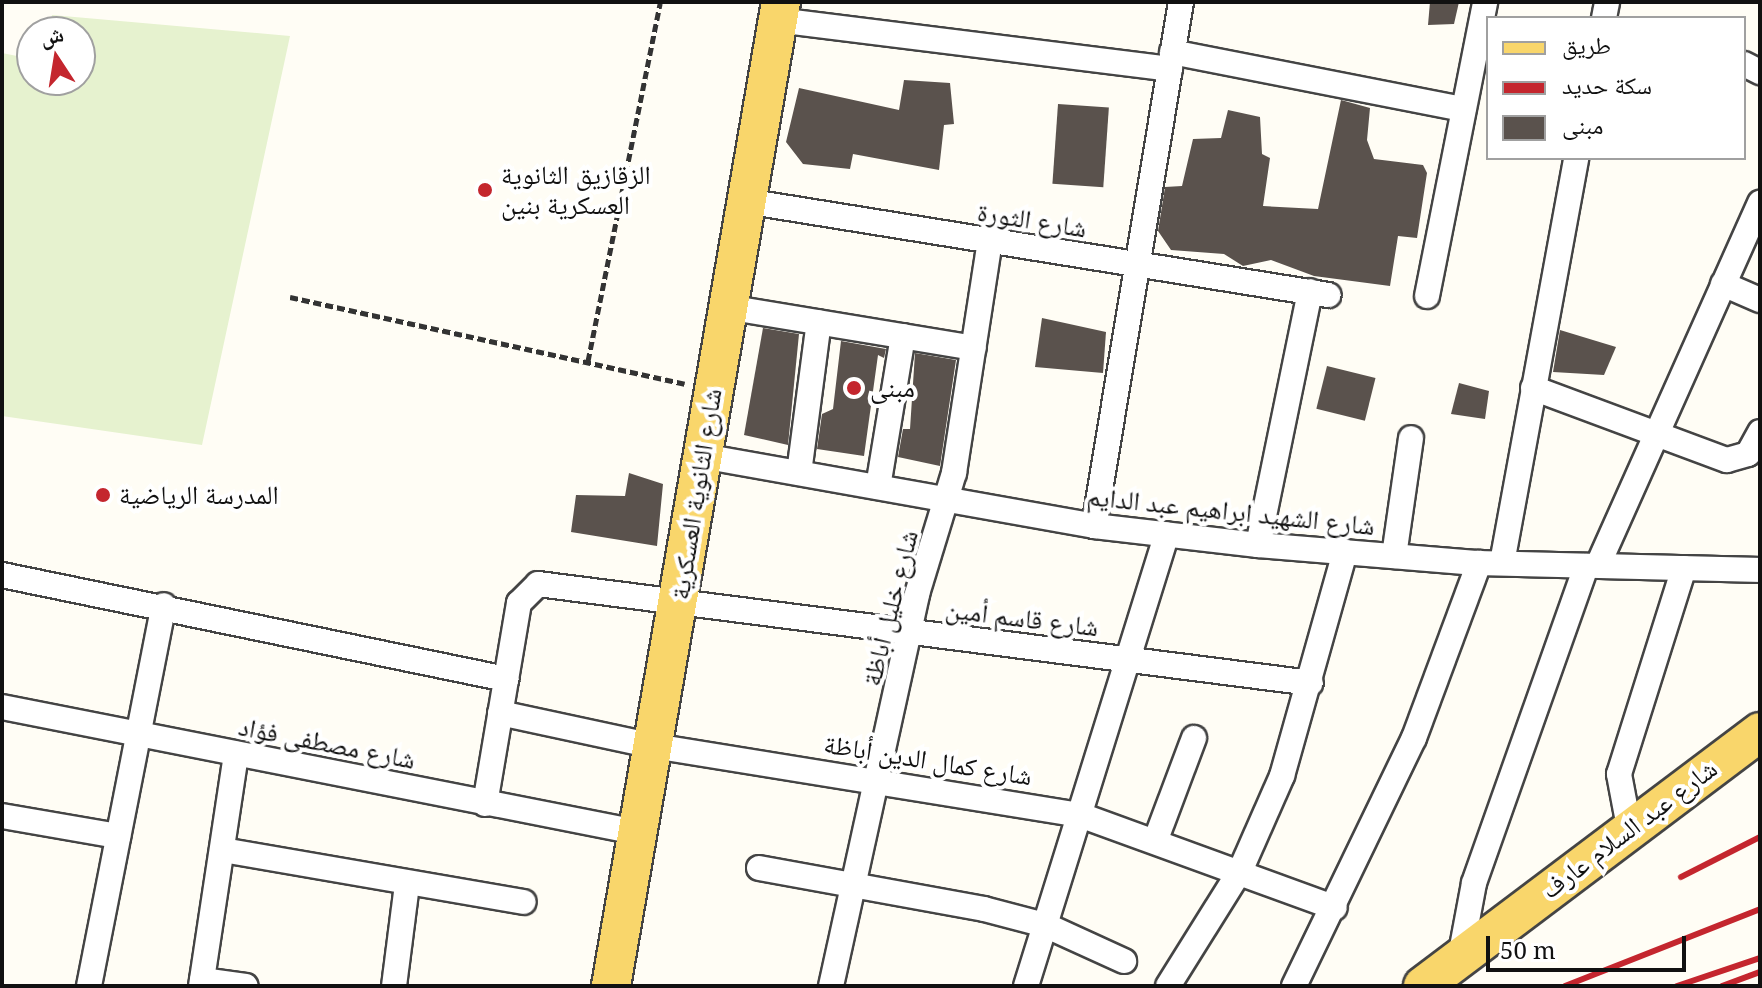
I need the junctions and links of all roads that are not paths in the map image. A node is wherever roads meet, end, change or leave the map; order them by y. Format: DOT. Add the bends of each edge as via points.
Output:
graph roads {
  1 [pos="1181,2"];
  2 [pos="1485,2"];
  3 [pos="779,11"];
  4 [pos="1171,60"];
  5 [pos="1463,109"];
  6 [pos="1576,160"];
  7 [pos="745,201"];
  8 [pos="1760,203"];
  9 [pos="990,241"];
  10 [pos="1136,265"];
  11 [pos="1723,284"];
  12 [pos="1427,296"];
  13 [pos="1760,300"];
  14 [pos="727,307"];
  15 [pos="819,322"];
  16 [pos="903,336"];
  17 [pos="974,348"];
  18 [pos="1533,388"];
  19 [pos="1760,432"];
  20 [pos="1655,433"];
  21 [pos="1411,438"];
  22 [pos="702,456"];
  23 [pos="799,473"];
  24 [pos="878,487"];
  25 [pos="948,499"];
  26 [pos="1094,526"];
  27 [pos="1167,534"];
  28 [pos="1258,545"];
  29 [pos="1345,552"];
  30 [pos="1394,556"];
  31 [pos="1491,563"];
  32 [pos="1592,565"];
  33 [pos="1684,568"];
  34 [pos="1760,570"];
  35 [pos="2,575"];
  36 [pos="678,601"];
  37 [pos="164,605"];
  38 [pos="908,632"];
  39 [pos="1128,660"];
  40 [pos="506,679"];
  41 [pos="1311,683"];
  42 [pos="2,707"];
  43 [pos="500,713"];
  44 [pos="1760,732"];
  45 [pos="139,734"];
  46 [pos="1194,738"];
  47 [pos="654,746"];
  48 [pos="236,754"];
  49 [pos="880,780"];
  50 [pos="485,804"];
  51 [pos="1080,815"];
  52 [pos="2,816"];
  53 [pos="1629,827"];
  54 [pos="641,833"];
  55 [pos="118,836"];
  56 [pos="1156,839"];
  57 [pos="223,850"];
  58 [pos="759,868"];
  59 [pos="1241,869"];
  60 [pos="855,883"];
  61 [pos="407,884"];
  62 [pos="524,902"];
  63 [pos="1335,908"];
  64 [pos="1045,925"];
  65 [pos="1460,958"];
  66 [pos="1124,961"];
  67 [pos="202,983"];
  68 [pos="89,986"];
  69 [pos="246,986"];
  70 [pos="394,986"];
  71 [pos="611,986"];
  72 [pos="831,986"];
  73 [pos="1026,986"];
  74 [pos="1168,986"];
  75 [pos="1294,986"];
  76 [pos="1423,986"];
  1 -- 4 [label="street"];
  2 -- 5 [label="street"];
  3 -- 4 [label="street"];
  3 -- 7 [label="main road, شارع الثانوية العسكرية"];
  4 -- 5 [label="street"];
  4 -- 10 [label="street"];
  5 -- 12 [label="street"];
  6 -- 18 [label="street"];
  7 -- 9 [label="street, شارع الثورة"];
  7 -- 14 [label="main road, شارع الثانوية العسكرية"];
  8 -- 11 [label="street"];
  9 -- 10 [label="street, شارع الثورة"];
  9 -- 17 [label="street, شارع خليل أباظة"];
  10 -- 26 [label="street"];
  10 -- 28 [label="street, شارع الثورة" via="1319,293"];
  11 -- 13 [label="street"];
  11 -- 20 [label="street"];
  14 -- 15 [label="street"];
  14 -- 22 [label="main road, شارع الثانوية العسكرية"];
  15 -- 16 [label="street"];
  15 -- 23 [label="street"];
  16 -- 17 [label="street"];
  16 -- 24 [label="street"];
  17 -- 25 [label="street, شارع خليل أباظة"];
  18 -- 20 [label="street"];
  18 -- 31 [label="street"];
  19 -- 20 [label="street" via="1742,458 1727,460"];
  20 -- 32 [label="street"];
  21 -- 30 [label="street"];
  22 -- 23 [label="street, شارع الشهيد ابراهيم عبد الدايم"];
  22 -- 36 [label="main road, شارع الثانوية العسكرية"];
  23 -- 24 [label="street, شارع الشهيد ابراهيم عبد الدايم"];
  24 -- 25 [label="street, شارع الشهيد ابراهيم عبد الدايم"];
  25 -- 26 [label="street, شارع الشهيد ابراهيم عبد الدايم"];
  25 -- 38 [label="street, شارع خليل أباظة"];
  26 -- 27 [label="street, شارع الشهيد ابراهيم عبد الدايم"];
  27 -- 28 [label="street, شارع الشهيد ابراهيم عبد الدايم"];
  27 -- 39 [label="street"];
  28 -- 29 [label="street, شارع الشهيد ابراهيم عبد الدايم"];
  29 -- 30 [label="street, شارع الشهيد ابراهيم عبد الدايم"];
  29 -- 41 [label="street"];
  30 -- 31 [label="street, شارع الشهيد ابراهيم عبد الدايم"];
  31 -- 32 [label="street, شارع الشهيد ابراهيم عبد الدايم"];
  31 -- 63 [label="street"];
  32 -- 33 [label="street, شارع الشهيد ابراهيم عبد الدايم"];
  32 -- 65 [label="street" via="1474,883"];
  33 -- 34 [label="street, شارع الشهيد ابراهيم عبد الدايم"];
  33 -- 53 [label="street" via="1619,774"];
  35 -- 37 [label="street"];
  36 -- 38 [label="street, شارع قاسم أمين"];
  36 -- 40 [label="street, شارع قاسم أمين" via="538,584 519,603"];
  36 -- 47 [label="main road, شارع الثانوية العسكرية"];
  37 -- 40 [label="street"];
  37 -- 45 [label="street"];
  38 -- 39 [label="street, شارع قاسم أمين"];
  38 -- 49 [label="street, شارع خليل أباظة"];
  39 -- 41 [label="street, شارع قاسم أمين"];
  39 -- 51 [label="street"];
  40 -- 43 [label="street"];
  41 -- 59 [label="street" via="1282,776"];
  42 -- 45 [label="street, شارع مصطفى فؤاد"];
  43 -- 47 [label="street, شارع كمال الدين أباظة"];
  43 -- 50 [label="street"];
  44 -- 53 [label="main road, شارع عبد السلام عارف"];
  45 -- 48 [label="street, شارع مصطفى فؤاد"];
  45 -- 55 [label="street"];
  46 -- 56 [label="street"];
  47 -- 49 [label="street, شارع كمال الدين أباظة"];
  47 -- 54 [label="main road, شارع الثانوية العسكرية"];
  48 -- 50 [label="street, شارع مصطفى فؤاد"];
  48 -- 57 [label="street"];
  49 -- 51 [label="street, شارع كمال الدين أباظة"];
  49 -- 60 [label="street, شارع خليل أباظة"];
  50 -- 54 [label="street, شارع مصطفى فؤاد"];
  51 -- 56 [label="street, شارع كمال الدين أباظة"];
  51 -- 64 [label="street"];
  52 -- 55 [label="street"];
  53 -- 65 [label="main road, شارع عبد السلام عارف"];
  54 -- 71 [label="main road, شارع الثانوية العسكرية"];
  55 -- 68 [label="street"];
  56 -- 59 [label="street, شارع كمال الدين أباظة"];
  57 -- 61 [label="street"];
  57 -- 67 [label="street"];
  58 -- 60 [label="street"];
  59 -- 63 [label="street, شارع كمال الدين أباظة"];
  59 -- 74 [label="street"];
  60 -- 64 [label="street"];
  60 -- 72 [label="street, شارع خليل أباظة"];
  61 -- 62 [label="street"];
  61 -- 70 [label="street"];
  63 -- 75 [label="street"];
  64 -- 66 [label="street"];
  64 -- 73 [label="street"];
  65 -- 76 [label="main road, شارع عبد السلام عارف"];
  67 -- 69 [label="street"];
}
